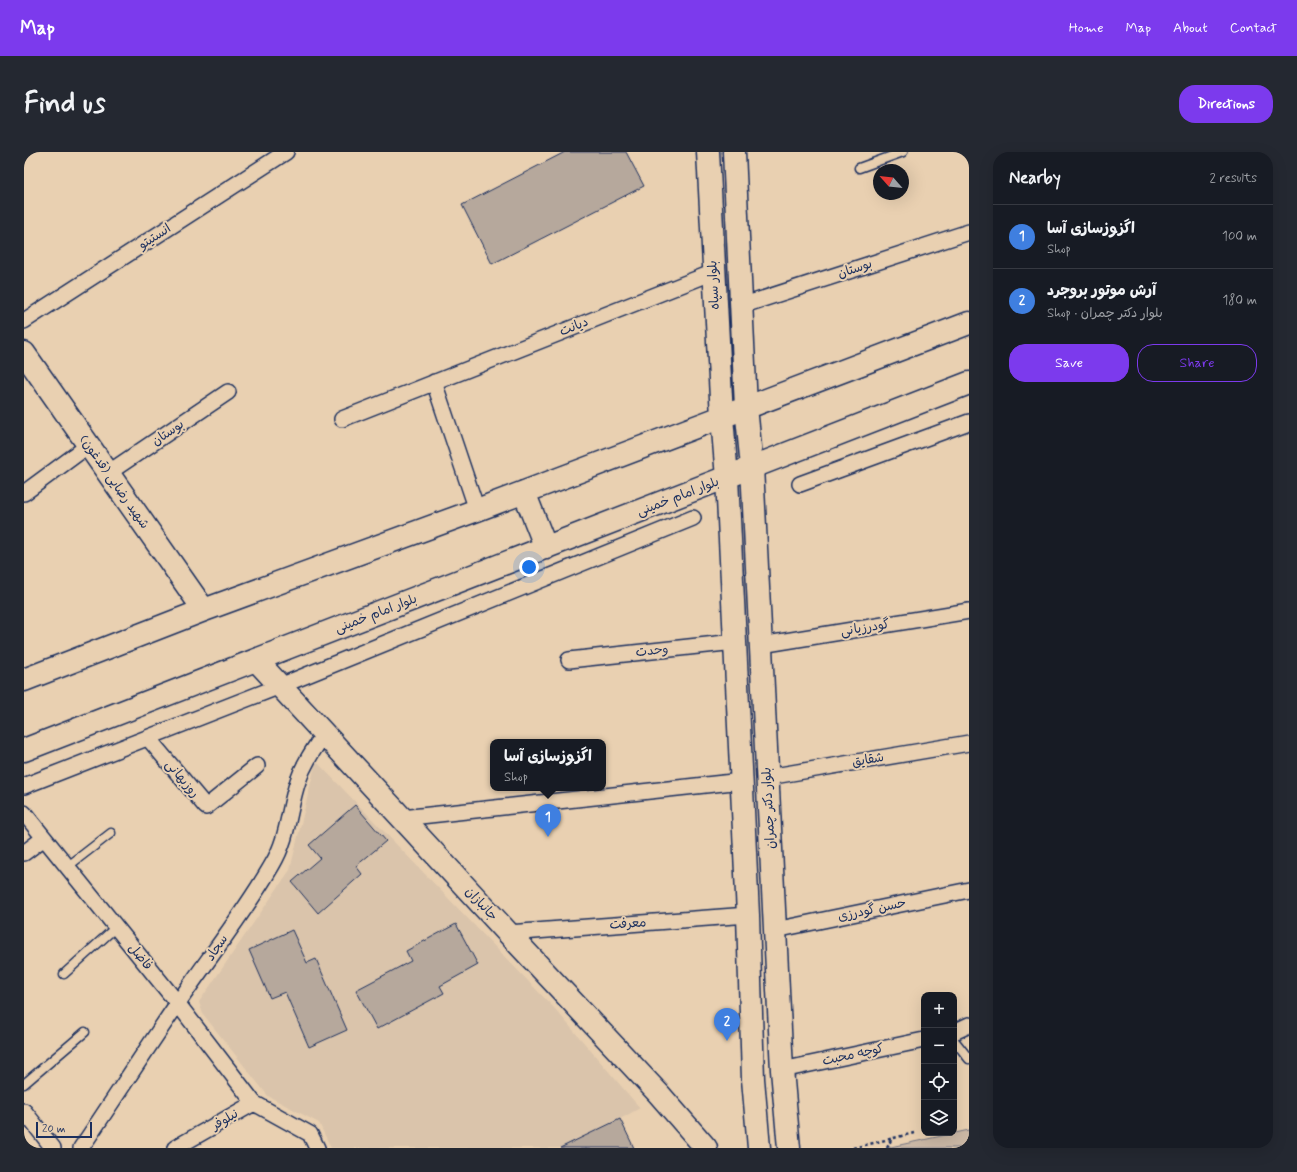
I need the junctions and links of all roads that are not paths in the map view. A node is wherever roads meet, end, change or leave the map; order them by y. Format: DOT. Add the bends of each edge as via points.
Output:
graph roads {
  1 [pos="286,152"];
  2 [pos="708,152"];
  3 [pos="734,152"];
  4 [pos="903,152"];
  5 [pos="859,168"];
  6 [pos="969,232"];
  7 [pos="714,272"];
  8 [pos="741,306"];
  9 [pos="24,321"];
  10 [pos="969,322"];
  11 [pos="24,353"];
  12 [pos="434,382"];
  13 [pos="969,383"];
  14 [pos="228,392"];
  15 [pos="746,407"];
  16 [pos="722,417"];
  17 [pos="342,419"];
  18 [pos="969,422"];
  19 [pos="89,445"];
  20 [pos="752,467"];
  21 [pos="108,474"];
  22 [pos="727,478"];
  23 [pos="800,484"];
  24 [pos="524,492"];
  25 [pos="24,493"];
  26 [pos="477,510"];
  27 [pos="693,518"];
  28 [pos="546,548"];
  29 [pos="204,610"];
  30 [pos="969,611"];
  31 [pos="735,642"];
  32 [pos="761,645"];
  33 [pos="569,660"];
  34 [pos="257,661"];
  35 [pos="24,680"];
  36 [pos="280,686"];
  37 [pos="324,734"];
  38 [pos="148,738"];
  39 [pos="969,743"];
  40 [pos="24,750"];
  41 [pos="257,766"];
  42 [pos="768,777"];
  43 [pos="742,781"];
  44 [pos="24,786"];
  45 [pos="24,813"];
  46 [pos="402,818"];
  47 [pos="111,833"];
  48 [pos="44,838"];
  49 [pos="24,853"];
  50 [pos="68,867"];
  51 [pos="969,890"];
  52 [pos="748,915"];
  53 [pos="116,927"];
  54 [pos="775,930"];
  55 [pos="508,934"];
  56 [pos="64,974"];
  57 [pos="178,1005"];
  58 [pos="969,1025"];
  59 [pos="957,1031"];
  60 [pos="85,1032"];
  61 [pos="921,1041"];
  62 [pos="957,1044"];
  63 [pos="969,1059"];
  64 [pos="782,1070"];
  65 [pos="24,1084"];
  66 [pos="254,1103"];
  67 [pos="24,1111"];
  68 [pos="54,1148"];
  69 [pos="81,1148"];
  70 [pos="175,1148"];
  71 [pos="317,1148"];
  72 [pos="706,1148"];
  73 [pos="759,1148"];
  74 [pos="789,1148"];
  1 -- 9 [label="street, انستیتو"];
  2 -- 7 [label="main road, بلوار سپاه"];
  3 -- 8 [label="main road, بلوار سپاه"];
  4 -- 5 [label="lane"];
  6 -- 8 [label="street, بوستان"];
  7 -- 12 [label="street, دیانت"];
  7 -- 16 [label="main road, بلوار سپاه"];
  8 -- 15 [label="main road, بلوار سپاه"];
  10 -- 15 [label="main road"];
  11 -- 19 [label="main road, (قدغون) شهید رضایی"];
  12 -- 17 [label="street, دیانت"];
  12 -- 26 [label="street"];
  13 -- 20 [label="main road"];
  14 -- 21 [label="street, بوستان"];
  15 -- 16 [label="main road"];
  15 -- 20 [label="main road, بلوار سپاه"];
  16 -- 22 [label="main road, بلوار سپاه"];
  16 -- 24 [label="main road"];
  18 -- 23 [label="street"];
  19 -- 21 [label="main road, (قدغون) شهید رضایی"];
  19 -- 25 [label="street"];
  20 -- 22 [label="main road, بلوار امام خمینی"];
  20 -- 32 [label="main road, بلوار دکتر چمران"];
  21 -- 29 [label="main road, (قدغون) شهید رضایی"];
  22 -- 28 [label="main road, بلوار امام خمینی"];
  22 -- 31 [label="main road, بلوار دکتر چمران"];
  24 -- 26 [label="main road"];
  24 -- 28 [label="main road"];
  26 -- 29 [label="main road"];
  27 -- 36 [label="street"];
  28 -- 34 [label="main road, بلوار امام خمینی"];
  29 -- 35 [label="main road"];
  30 -- 32 [label="street, گودرزیانی"];
  31 -- 33 [label="street, وحدت"];
  31 -- 43 [label="main road, بلوار دکتر چمران"];
  32 -- 42 [label="main road, بلوار دکتر چمران"];
  34 -- 36 [label="main road, جانبازان"];
  34 -- 40 [label="main road, بلوار امام خمینی"];
  36 -- 37 [label="main road, جانبازان"];
  36 -- 38 [label="street"];
  37 -- 46 [label="main road, جانبازان"];
  37 -- 57 [label="street, سجاد" via="307,759 297,782 282,845 273,864"];
  38 -- 41 [label="street, روزبهانی" via="206,807"];
  38 -- 44 [label="street"];
  39 -- 42 [label="street, شقایق"];
  42 -- 54 [label="main road, بلوار دکتر چمران"];
  43 -- 46 [label="street"];
  43 -- 52 [label="main road, بلوار دکتر چمران"];
  45 -- 48 [label="street, فاضل"];
  46 -- 55 [label="main road, جانبازان"];
  47 -- 50 [label="lane"];
  48 -- 49 [label="street"];
  48 -- 50 [label="street, فاضل"];
  50 -- 53 [label="street, فاضل"];
  51 -- 54 [label="street, حسن گودرزی"];
  52 -- 55 [label="street, معرفت"];
  52 -- 73 [label="main road, بلوار دکتر چمران" via="753,1079"];
  53 -- 56 [label="lane"];
  53 -- 57 [label="street, فاضل"];
  54 -- 64 [label="main road, بلوار دکتر چمران"];
  55 -- 72 [label="main road, جانبازان" via="659,1094"];
  57 -- 66 [label="street, فاضل"];
  57 -- 69 [label="street, سجاد"];
  58 -- 59 [label="street"];
  60 -- 65 [label="lane"];
  61 -- 64 [label="street, کوچه محبت"];
  62 -- 63 [label="lane"];
  64 -- 74 [label="main road, بلوار دکتر چمران"];
  66 -- 70 [label="street, نیلوفر"];
  66 -- 71 [label="street" via="310,1134"];
  67 -- 68 [label="street"];
}
